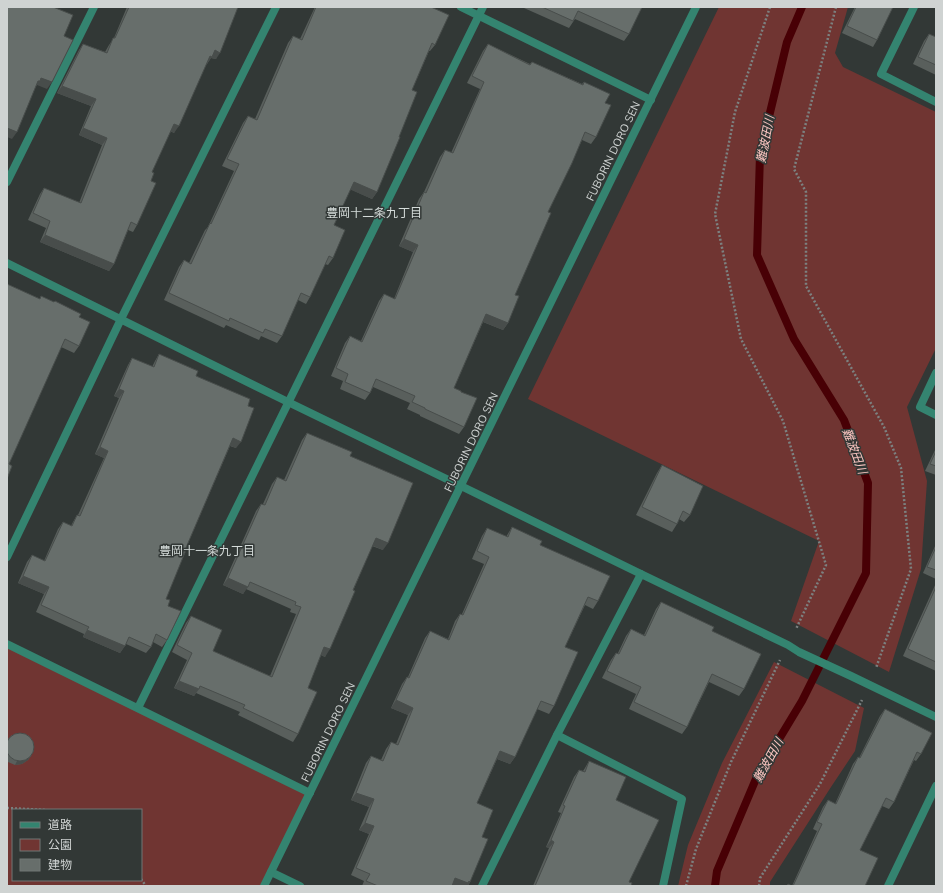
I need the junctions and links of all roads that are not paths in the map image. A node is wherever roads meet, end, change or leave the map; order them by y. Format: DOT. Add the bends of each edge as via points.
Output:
graph roads {
  1 [pos="94,7"];
  2 [pos="276,7"];
  3 [pos="461,7"];
  4 [pos="483,7"];
  5 [pos="696,7"];
  6 [pos="914,7"];
  7 [pos="478,16"];
  8 [pos="651,100"];
  9 [pos="936,102"];
  10 [pos="7,182"];
  11 [pos="7,263"];
  12 [pos="122,319"];
  13 [pos="936,373"];
  14 [pos="288,402"];
  15 [pos="936,415"];
  16 [pos="461,486"];
  17 [pos="7,557"];
  18 [pos="641,574"];
  19 [pos="7,644"];
  20 [pos="138,708"];
  21 [pos="936,717"];
  22 [pos="557,735"];
  23 [pos="936,786"];
  24 [pos="310,793"];
  25 [pos="271,872"];
  26 [pos="264,886"];
  27 [pos="300,886"];
  28 [pos="482,886"];
  29 [pos="663,886"];
  30 [pos="888,886"];
  1 -- 10 [label="street"];
  2 -- 12 [label="street"];
  3 -- 7 [label="street"];
  4 -- 7 [label="street"];
  5 -- 8 [label="street, FUBORIN DORO SEN"];
  6 -- 9 [label="street" via="881,74"];
  7 -- 8 [label="street"];
  7 -- 14 [label="street"];
  8 -- 16 [label="street, FUBORIN DORO SEN"];
  11 -- 12 [label="street"];
  12 -- 14 [label="street"];
  12 -- 17 [label="street"];
  13 -- 15 [label="street" via="920,407"];
  14 -- 16 [label="street"];
  14 -- 20 [label="street"];
  16 -- 18 [label="street"];
  16 -- 24 [label="street, FUBORIN DORO SEN"];
  18 -- 21 [label="street"];
  18 -- 22 [label="street"];
  19 -- 20 [label="street"];
  20 -- 24 [label="street"];
  22 -- 28 [label="street"];
  22 -- 29 [label="street" via="682,799"];
  23 -- 30 [label="street"];
  24 -- 25 [label="street, FUBORIN DORO SEN"];
  25 -- 26 [label="street, FUBORIN DORO SEN"];
  25 -- 27 [label="street"];
}
